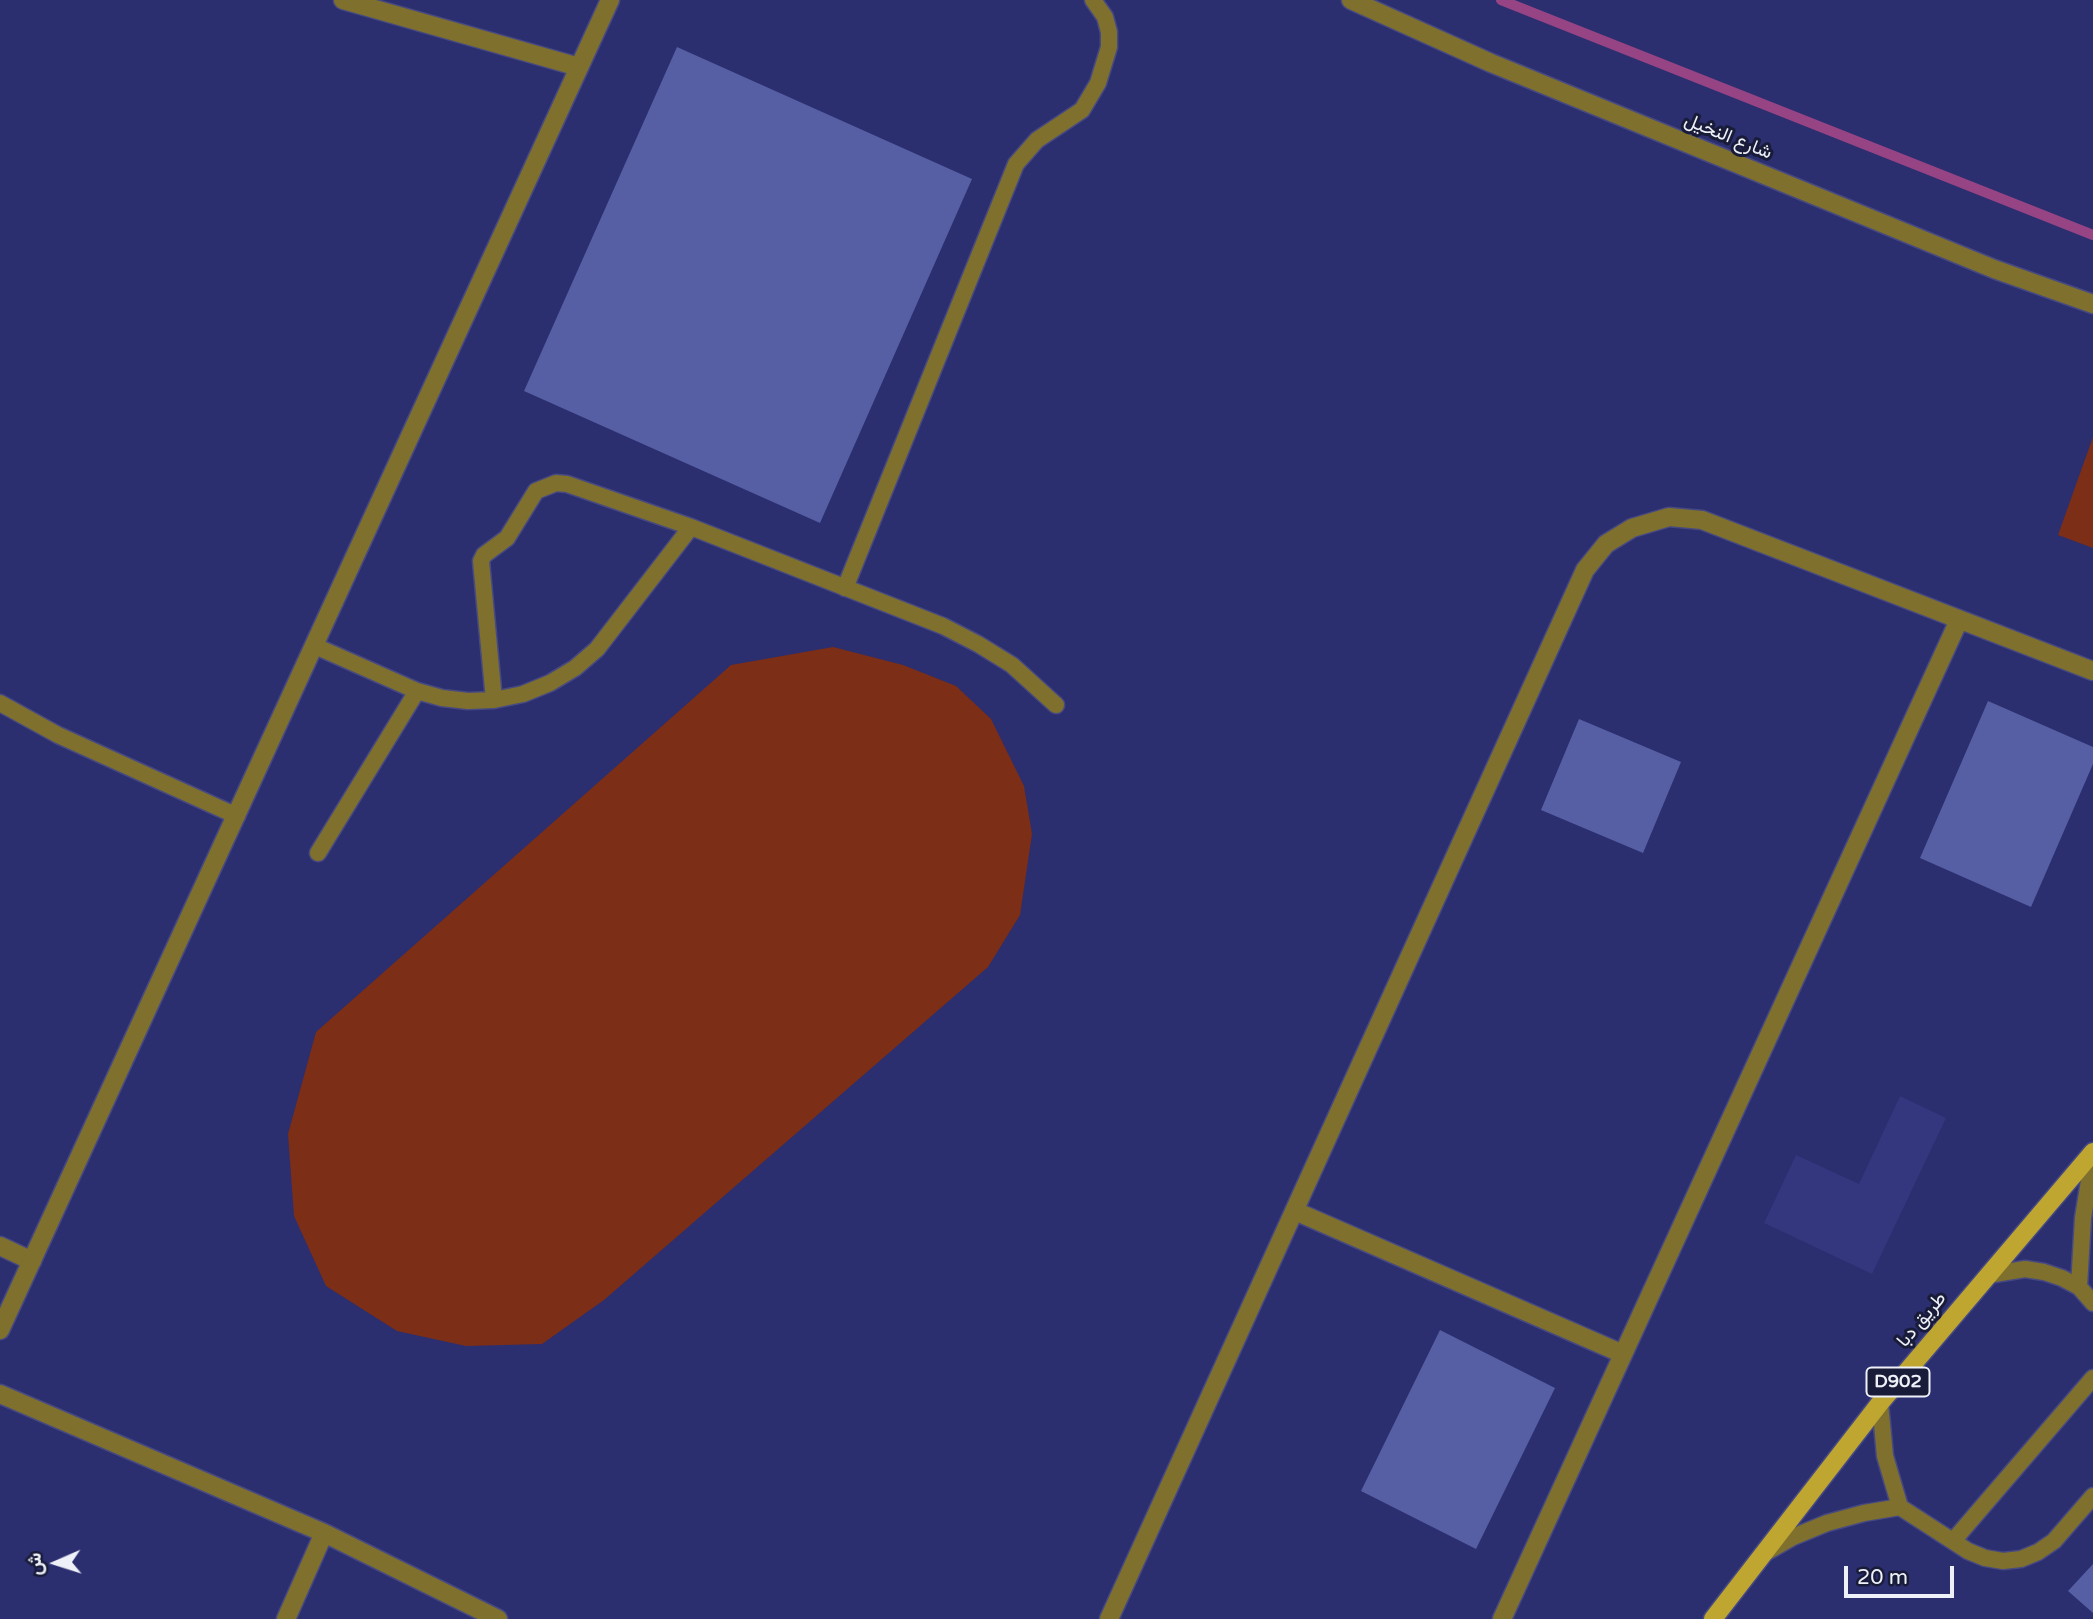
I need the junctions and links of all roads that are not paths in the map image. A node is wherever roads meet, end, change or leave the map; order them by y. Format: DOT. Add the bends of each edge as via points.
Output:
graph roads {
  1 [pos="342,0"];
  2 [pos="610,0"];
  3 [pos="1093,0"];
  4 [pos="1351,0"];
  5 [pos="579,67"];
  6 [pos="2093,303"];
  7 [pos="691,527"];
  8 [pos="845,588"];
  9 [pos="1959,620"];
  10 [pos="315,646"];
  11 [pos="2093,671"];
  12 [pos="417,691"];
  13 [pos="494,700"];
  14 [pos="0,703"];
  15 [pos="1056,705"];
  16 [pos="237,816"];
  17 [pos="318,853"];
  18 [pos="2093,1154"];
  19 [pos="1294,1211"];
  20 [pos="0,1246"];
  21 [pos="32,1261"];
  22 [pos="1988,1275"];
  23 [pos="2079,1287"];
  24 [pos="2093,1303"];
  25 [pos="0,1331"];
  26 [pos="1623,1354"];
  27 [pos="2093,1378"];
  28 [pos="0,1394"];
  29 [pos="1880,1403"];
  30 [pos="2093,1496"];
  31 [pos="1900,1507"];
  32 [pos="324,1533"];
  33 [pos="1953,1541"];
  34 [pos="1759,1556"];
  35 [pos="286,1619"];
  36 [pos="498,1619"];
  37 [pos="1110,1619"];
  38 [pos="1502,1619"];
  39 [pos="1713,1619"];
  1 -- 5 [label="street"];
  2 -- 5 [label="street"];
  3 -- 8 [label="lane" via="1109,32 1098,83 1082,110 1037,140 1016,164"];
  4 -- 6 [label="street, شارع النخيل" via="1491,63 1955,253"];
  5 -- 10 [label="street"];
  7 -- 8 [label="lane"];
  7 -- 13 [label="lane" via="597,649 550,683"];
  7 -- 13 [label="lane" via="567,484 536,491 507,538 481,561"];
  8 -- 15 [label="lane" via="978,644 1012,665"];
  9 -- 11 [label="street"];
  9 -- 19 [label="street" via="1702,520 1669,517 1632,528 1606,544 1585,570"];
  9 -- 26 [label="street"];
  10 -- 12 [label="lane"];
  10 -- 16 [label="street"];
  12 -- 13 [label="lane" via="455,700"];
  12 -- 17 [label="lane"];
  14 -- 16 [label="lane" via="58,735"];
  16 -- 21 [label="street"];
  18 -- 22 [label="main road, طريق دبا / D902"];
  18 -- 23 [label="lane"];
  19 -- 26 [label="street"];
  19 -- 37 [label="street"];
  20 -- 21 [label="street"];
  21 -- 25 [label="street"];
  22 -- 23 [label="lane" via="2025,1269"];
  22 -- 29 [label="main road, طريق دبا / D902"];
  23 -- 24 [label="lane"];
  26 -- 38 [label="street"];
  27 -- 33 [label="lane"];
  28 -- 32 [label="street"];
  29 -- 31 [label="lane" via="1885,1456"];
  29 -- 34 [label="main road, طريق دبا / D902"];
  30 -- 33 [label="lane" via="2054,1541 2021,1559 1985,1558"];
  31 -- 33 [label="lane"];
  31 -- 34 [label="lane" via="1827,1523"];
  32 -- 35 [label="street"];
  32 -- 36 [label="street"];
  34 -- 39 [label="main road, طريق دبا / D902"];
}
